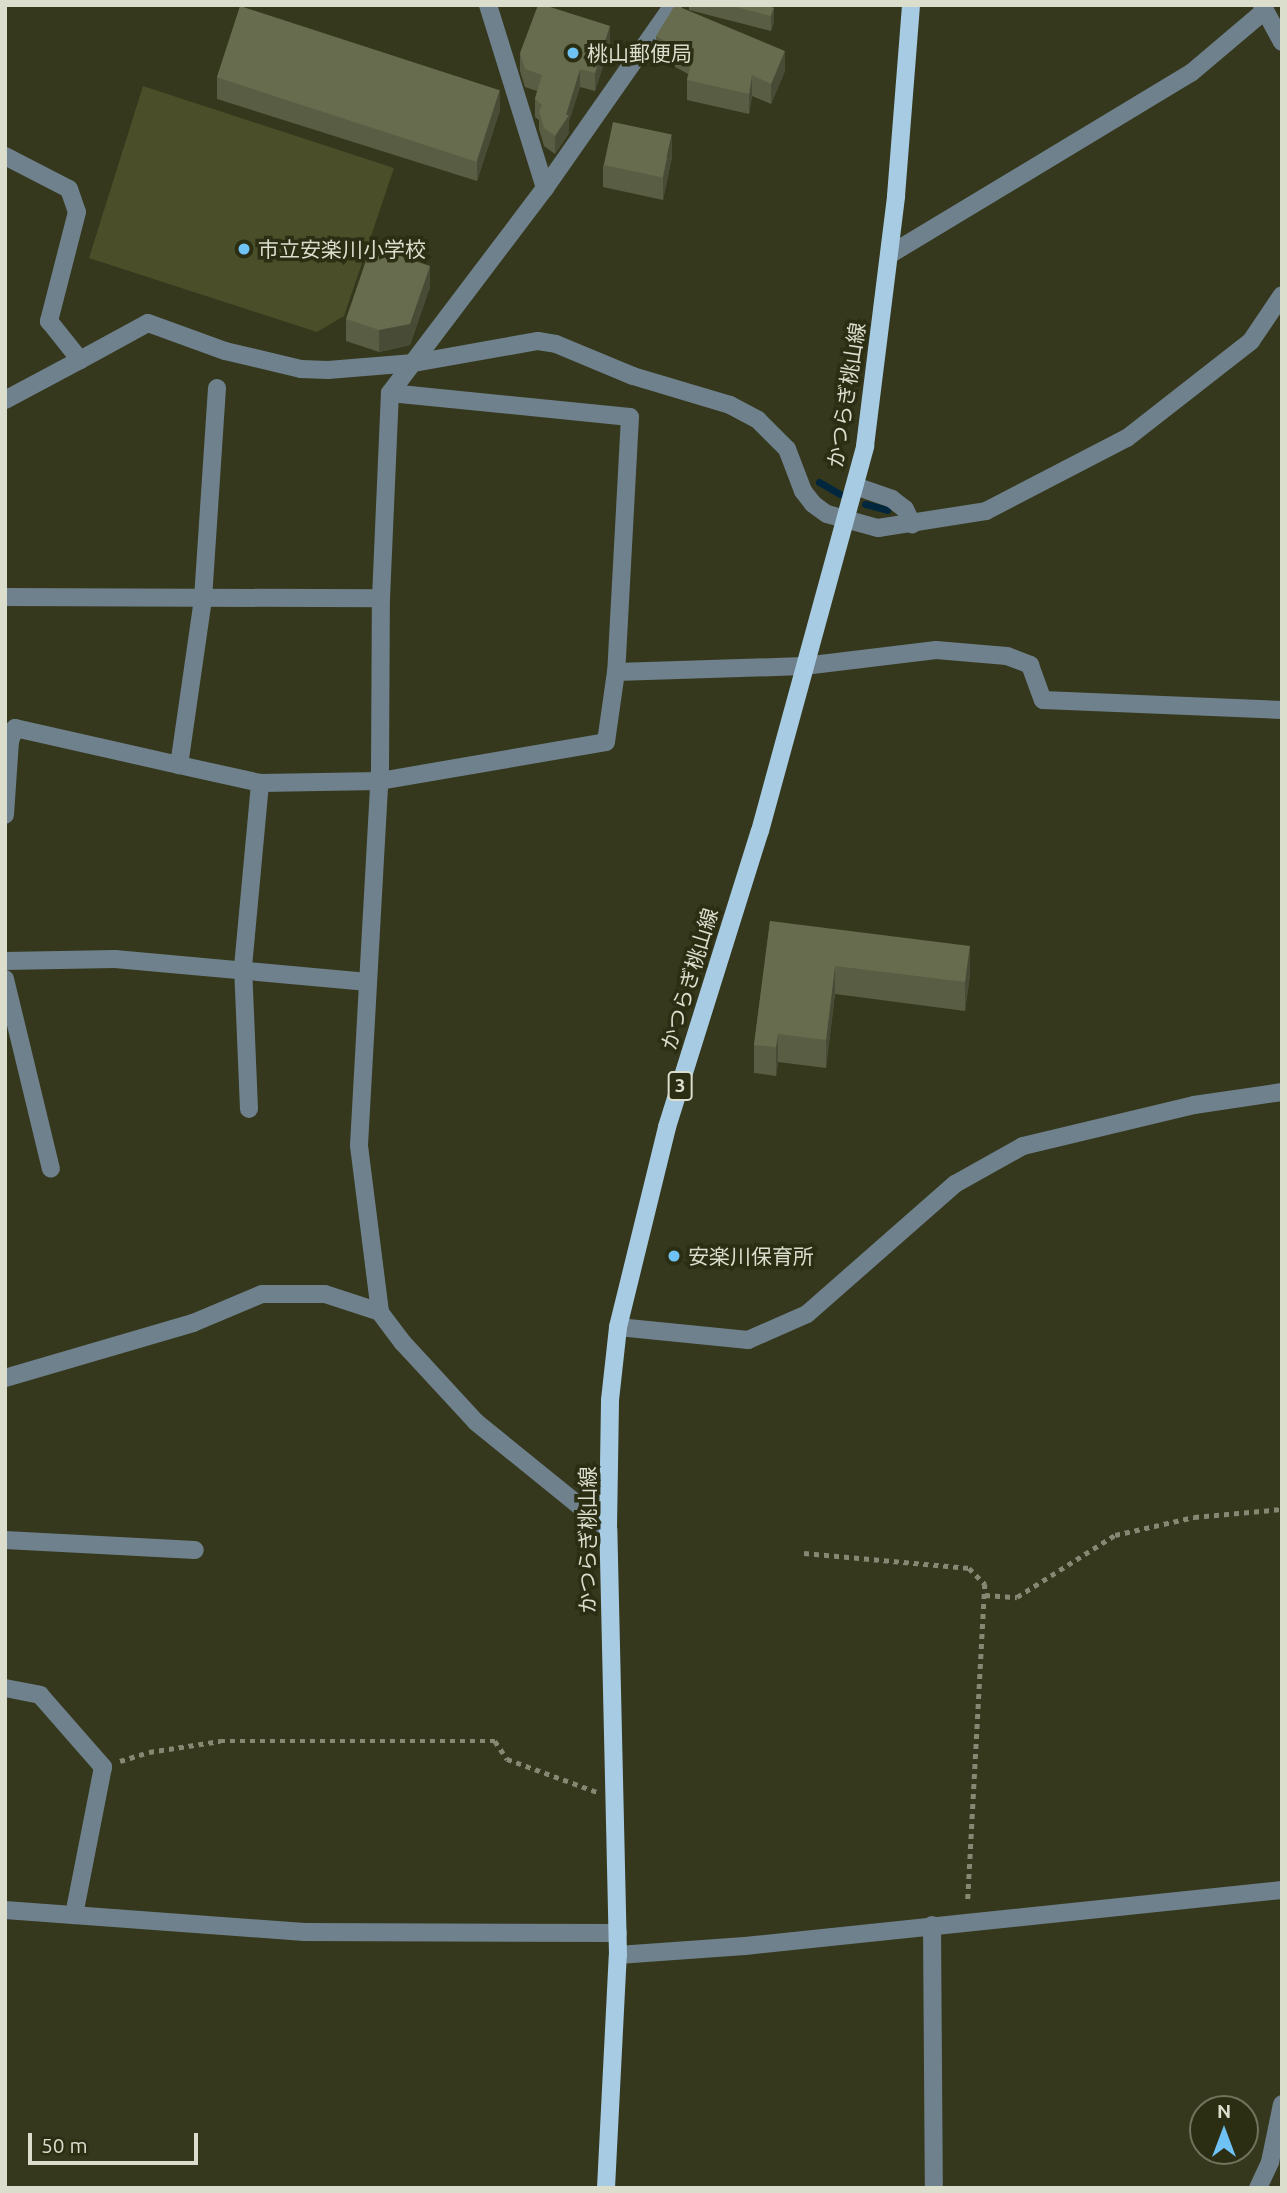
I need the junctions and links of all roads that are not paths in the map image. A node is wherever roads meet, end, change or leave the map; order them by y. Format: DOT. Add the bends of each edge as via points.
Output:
graph roads {
  1 [pos="488,5"];
  2 [pos="673,5"];
  3 [pos="911,5"];
  4 [pos="1262,9"];
  5 [pos="1282,41"];
  6 [pos="5,156"];
  7 [pos="545,188"];
  8 [pos="889,256"];
  9 [pos="1282,295"];
  10 [pos="80,360"];
  11 [pos="414,363"];
  12 [pos="217,388"];
  13 [pos="390,393"];
  14 [pos="5,400"];
  15 [pos="855,486"];
  16 [pos="846,519"];
  17 [pos="912,524"];
  18 [pos="5,597"];
  19 [pos="381,598"];
  20 [pos="203,599"];
  21 [pos="804,666"];
  22 [pos="616,672"];
  23 [pos="1282,710"];
  24 [pos="8,741"];
  25 [pos="179,765"];
  26 [pos="380,781"];
  27 [pos="260,783"];
  28 [pos="5,815"];
  29 [pos="5,961"];
  30 [pos="243,967"];
  31 [pos="5,979"];
  32 [pos="368,982"];
  33 [pos="1282,1092"];
  34 [pos="249,1109"];
  35 [pos="51,1168"];
  36 [pos="380,1312"];
  37 [pos="618,1327"];
  38 [pos="5,1378"];
  39 [pos="608,1530"];
  40 [pos="5,1540"];
  41 [pos="195,1550"];
  42 [pos="5,1688"];
  43 [pos="1282,1890"];
  44 [pos="5,1910"];
  45 [pos="74,1915"];
  46 [pos="932,1925"];
  47 [pos="618,1933"];
  48 [pos="618,1955"];
  49 [pos="1282,2104"];
  50 [pos="1277,2155"];
  51 [pos="606,2188"];
  52 [pos="934,2188"];
  53 [pos="1258,2188"];
  1 -- 7 [label="street"];
  2 -- 7 [label="street"];
  3 -- 8 [label="main road, かつらぎ桃山線 / 3" via="910,57"];
  4 -- 5 [label="street"];
  4 -- 8 [label="street" via="1191,73"];
  6 -- 10 [label="street" via="69,189 77,212 49,321"];
  7 -- 11 [label="street"];
  8 -- 15 [label="main road, かつらぎ桃山線 / 3" via="865,446"];
  9 -- 17 [label="street" via="1251,341 1127,438 986,511"];
  10 -- 11 [label="street" via="148,323 225,351 301,369"];
  10 -- 14 [label="street"];
  11 -- 13 [label="street"];
  11 -- 16 [label="street" via="538,341 730,405 758,420 787,449 813,504"];
  12 -- 20 [label="street"];
  13 -- 19 [label="street"];
  13 -- 22 [label="street" via="630,417"];
  15 -- 16 [label="main road, かつらぎ桃山線 / 3"];
  15 -- 17 [label="street" via="892,499 905,509"];
  16 -- 17 [label="street" via="878,528"];
  16 -- 21 [label="main road, かつらぎ桃山線 / 3"];
  18 -- 20 [label="street"];
  19 -- 20 [label="street"];
  19 -- 26 [label="street"];
  20 -- 25 [label="street"];
  21 -- 22 [label="street"];
  21 -- 23 [label="street" via="936,650 1007,656 1031,665 1043,700"];
  21 -- 37 [label="main road, かつらぎ桃山線 / 3" via="760,831 667,1127"];
  22 -- 26 [label="street" via="606,742"];
  24 -- 25 [label="street" via="15,728"];
  24 -- 28 [label="street"];
  25 -- 27 [label="street"];
  26 -- 27 [label="street"];
  26 -- 32 [label="street"];
  27 -- 30 [label="street"];
  29 -- 30 [label="street" via="115,959"];
  30 -- 32 [label="street"];
  30 -- 34 [label="street"];
  31 -- 35 [label="street"];
  32 -- 36 [label="street" via="359,1145"];
  33 -- 37 [label="street" via="1194,1105 1023,1146 955,1184 807,1314 748,1340"];
  36 -- 38 [label="street" via="325,1294 262,1294 193,1323"];
  36 -- 39 [label="street" via="476,1422"];
  37 -- 39 [label="main road, かつらぎ桃山線 / 3" via="610,1400"];
  39 -- 47 [label="main road, かつらぎ桃山線 / 3"];
  40 -- 41 [label="street"];
  42 -- 45 [label="street" via="40,1695 103,1767"];
  43 -- 46 [label="street"];
  44 -- 45 [label="street"];
  45 -- 47 [label="street" via="304,1932"];
  46 -- 48 [label="street"];
  46 -- 52 [label="street"];
  47 -- 48 [label="main road, かつらぎ桃山線 / 3"];
  48 -- 51 [label="main road, かつらぎ桃山線 / 3"];
  49 -- 50 [label="street"];
  50 -- 53 [label="street"];
}
